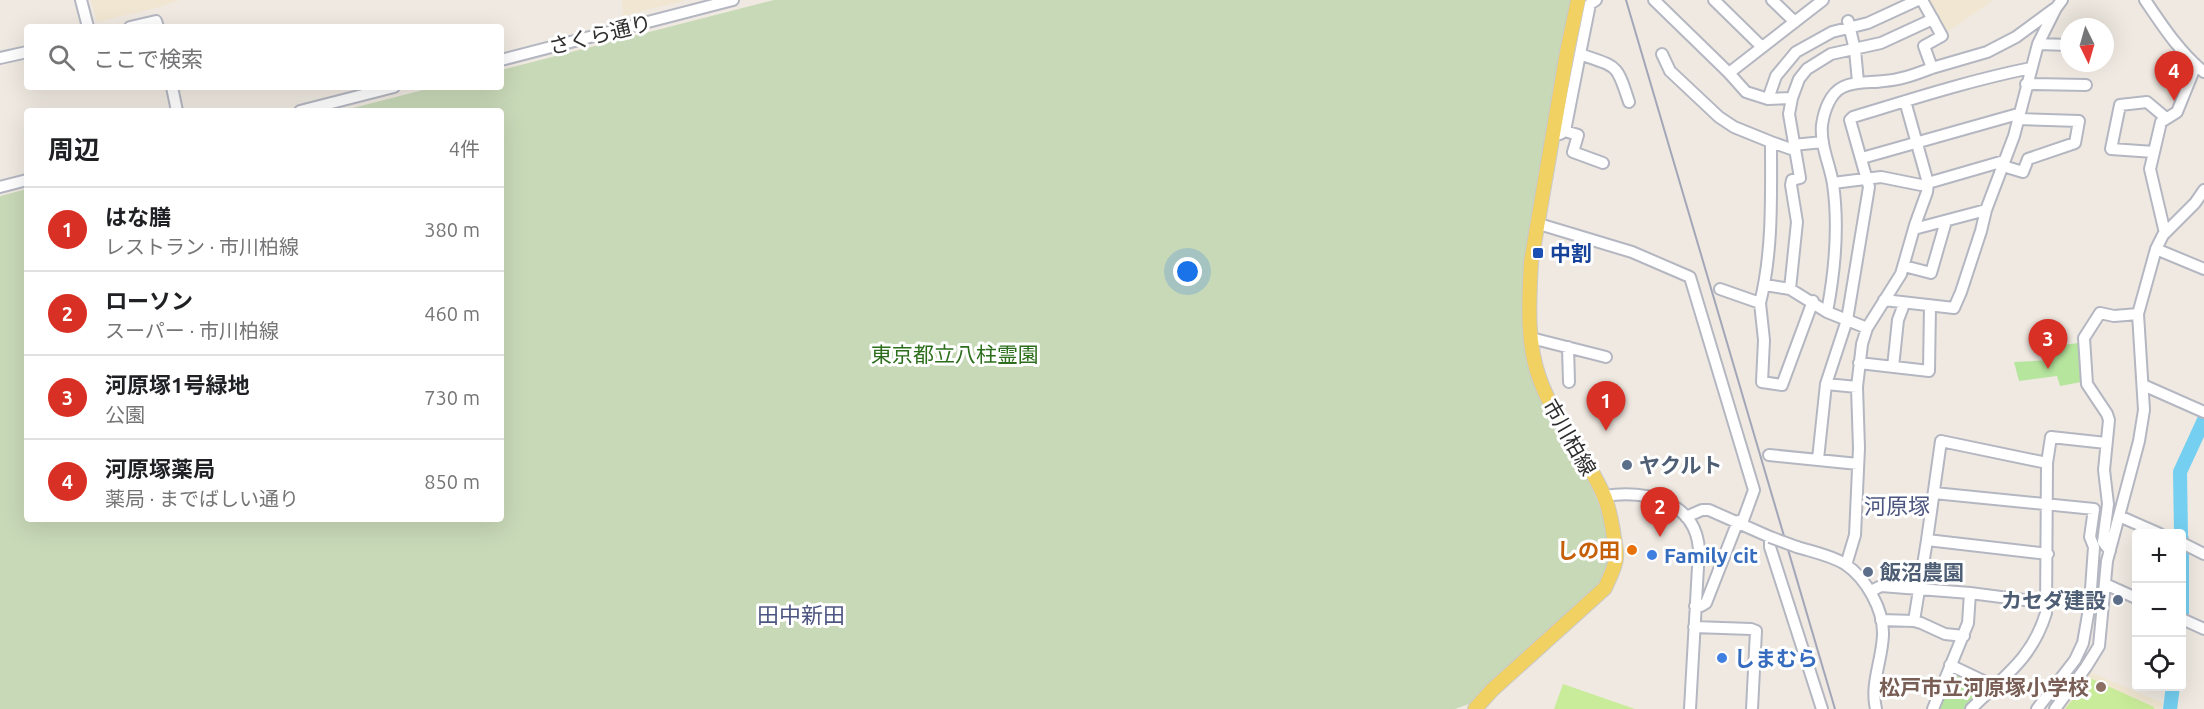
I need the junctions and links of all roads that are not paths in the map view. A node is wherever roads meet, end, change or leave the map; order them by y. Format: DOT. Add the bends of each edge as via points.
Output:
graph roads {
  1 [pos="81,0"];
  2 [pos="733,0"];
  3 [pos="1578,0"];
  4 [pos="1596,0"];
  5 [pos="1654,0"];
  6 [pos="1714,0"];
  7 [pos="1772,0"];
  8 [pos="1920,0"];
  9 [pos="2145,0"];
  10 [pos="1827,1"];
  11 [pos="2059,4"];
  12 [pos="1933,19"];
  13 [pos="1795,22"];
  14 [pos="1849,23"];
  15 [pos="87,24"];
  16 [pos="143,24"];
  17 [pos="157,24"];
  18 [pos="2038,44"];
  19 [pos="2060,45"];
  20 [pos="1762,47"];
  21 [pos="1855,50"];
  22 [pos="24,53"];
  23 [pos="1580,54"];
  24 [pos="1662,54"];
  25 [pos="0,58"];
  26 [pos="504,59"];
  27 [pos="1932,68"];
  28 [pos="2031,68"];
  29 [pos="2200,69"];
  30 [pos="1729,73"];
  31 [pos="1858,82"];
  32 [pos="2026,84"];
  33 [pos="2086,85"];
  34 [pos="173,90"];
  35 [pos="382,90"];
  36 [pos="1792,98"];
  37 [pos="1768,99"];
  38 [pos="1905,101"];
  39 [pos="1629,102"];
  40 [pos="176,108"];
  41 [pos="312,108"];
  42 [pos="2018,117"];
  43 [pos="2166,118"];
  44 [pos="1559,133"];
  45 [pos="1771,142"];
  46 [pos="1823,142"];
  47 [pos="1917,143"];
  48 [pos="1794,147"];
  49 [pos="2154,152"];
  50 [pos="1862,158"];
  51 [pos="2004,163"];
  52 [pos="1603,164"];
  53 [pos="1868,179"];
  54 [pos="24,181"];
  55 [pos="1833,183"];
  56 [pos="1928,183"];
  57 [pos="0,187"];
  58 [pos="2204,190"];
  59 [pos="1986,210"];
  60 [pos="1946,220"];
  61 [pos="1539,224"];
  62 [pos="1914,229"];
  63 [pos="2165,233"];
  64 [pos="2156,249"];
  65 [pos="1904,266"];
  66 [pos="2204,269"];
  67 [pos="1765,285"];
  68 [pos="1720,289"];
  69 [pos="1790,289"];
  70 [pos="1884,300"];
  71 [pos="1813,301"];
  72 [pos="1760,303"];
  73 [pos="1904,304"];
  74 [pos="1930,306"];
  75 [pos="1827,312"];
  76 [pos="2138,314"];
  77 [pos="1847,321"];
  78 [pos="1867,328"];
  79 [pos="1531,339"];
  80 [pos="1568,348"];
  81 [pos="1605,357"];
  82 [pos="1859,363"];
  83 [pos="1893,367"];
  84 [pos="1569,382"];
  85 [pos="1826,384"];
  86 [pos="2143,385"];
  87 [pos="1857,387"];
  88 [pos="2203,411"];
  89 [pos="2106,443"];
  90 [pos="1769,455"];
  91 [pos="1818,459"];
  92 [pos="2047,463"];
  93 [pos="1858,464"];
  94 [pos="1934,493"];
  95 [pos="1604,496"];
  96 [pos="2048,505"];
  97 [pos="2120,516"];
  98 [pos="1686,517"];
  99 [pos="1740,522"];
  100 [pos="2149,529"];
  101 [pos="1770,537"];
  102 [pos="1927,540"];
  103 [pos="2186,545"];
  104 [pos="2110,551"];
  105 [pos="2048,554"];
  106 [pos="2204,554"];
  107 [pos="1846,565"];
  108 [pos="2105,584"];
  109 [pos="1919,589"];
  110 [pos="1871,591"];
  111 [pos="1970,593"];
  112 [pos="2132,596"];
  113 [pos="2048,600"];
  114 [pos="2090,603"];
  115 [pos="1695,606"];
  116 [pos="1881,620"];
  117 [pos="1914,621"];
  118 [pos="2186,622"];
  119 [pos="1694,627"];
  120 [pos="2204,629"];
  121 [pos="1964,636"];
  122 [pos="1950,665"];
  123 [pos="1994,686"];
  124 [pos="1474,709"];
  125 [pos="1684,709"];
  126 [pos="1690,709"];
  127 [pos="1752,709"];
  128 [pos="1822,709"];
  129 [pos="1875,709"];
  130 [pos="1933,709"];
  131 [pos="1971,709"];
  132 [pos="2037,709"];
  133 [pos="2055,709"];
  1 -- 15 [label="street"];
  2 -- 26 [label="street, さくら通り"];
  3 -- 44 [label="main road, 市川柏線" via="1567,52"];
  4 -- 23 [label="street" via="1590,4"];
  5 -- 30 [label="street"];
  6 -- 20 [label="street"];
  7 -- 13 [label="street"];
  8 -- 12 [label="street"];
  8 -- 14 [label="street" via="1884,12 1868,23"];
  9 -- 29 [label="street" via="2163,28"];
  10 -- 13 [label="street"];
  11 -- 18 [label="street"];
  11 -- 27 [label="street" via="2016,37 1987,52"];
  12 -- 21 [label="street" via="1881,43"];
  12 -- 27 [label="street" via="1942,36 1924,46"];
  13 -- 20 [label="street"];
  14 -- 21 [label="street"];
  14 -- 37 [label="street" via="1796,52 1776,76"];
  16 -- 17 [label="street"];
  18 -- 19 [label="street"];
  18 -- 28 [label="street"];
  20 -- 30 [label="street"];
  21 -- 31 [label="street"];
  21 -- 36 [label="street" via="1831,54 1807,69"];
  22 -- 25 [label="street"];
  23 -- 39 [label="street" via="1615,67"];
  23 -- 44 [label="street"];
  24 -- 45 [label="street" via="1670,71 1719,117"];
  27 -- 31 [label="street" via="1908,78"];
  28 -- 32 [label="street"];
  28 -- 38 [label="street"];
  29 -- 43 [label="street" via="2177,112"];
  30 -- 37 [label="street" via="1746,92"];
  31 -- 46 [label="street" via="1842,87 1830,98 1822,128"];
  32 -- 33 [label="street"];
  32 -- 42 [label="street"];
  34 -- 40 [label="street"];
  35 -- 41 [label="street"];
  36 -- 37 [label="street"];
  36 -- 48 [label="street" via="1789,114"];
  38 -- 47 [label="street"];
  38 -- 50 [label="street" via="1850,120"];
  42 -- 47 [label="street"];
  42 -- 51 [label="street"];
  42 -- 51 [label="street" via="2079,121 2075,143 2028,159 2023,172"];
  43 -- 49 [label="street" via="2161,122"];
  43 -- 49 [label="street" via="2147,102 2120,105 2111,149"];
  44 -- 52 [label="street" via="1578,135 1573,152"];
  44 -- 61 [label="main road, 市川柏線"];
  45 -- 48 [label="street"];
  45 -- 67 [label="street" via="1770,245"];
  46 -- 48 [label="street"];
  46 -- 55 [label="street"];
  47 -- 50 [label="street"];
  47 -- 56 [label="street"];
  48 -- 69 [label="street" via="1800,178 1792,180 1791,185 1797,222"];
  49 -- 63 [label="street" via="2150,169"];
  50 -- 53 [label="street"];
  51 -- 56 [label="street"];
  51 -- 59 [label="street"];
  53 -- 55 [label="street"];
  53 -- 56 [label="street"];
  53 -- 77 [label="street"];
  54 -- 57 [label="street"];
  55 -- 75 [label="street" via="1836,224"];
  56 -- 62 [label="street"];
  58 -- 63 [label="street"];
  59 -- 60 [label="street"];
  59 -- 74 [label="street" via="1954,308"];
  60 -- 62 [label="street"];
  60 -- 65 [label="street" via="1930,273"];
  61 -- 79 [label="main road, 市川柏線" via="1529,295"];
  61 -- 99 [label="street" via="1632,252 1690,277 1754,490"];
  62 -- 65 [label="street"];
  63 -- 64 [label="street"];
  64 -- 66 [label="street"];
  64 -- 76 [label="street"];
  65 -- 70 [label="street"];
  67 -- 69 [label="street"];
  67 -- 72 [label="street"];
  68 -- 72 [label="street"];
  69 -- 71 [label="street"];
  70 -- 73 [label="street"];
  70 -- 78 [label="street"];
  71 -- 72 [label="street" via="1782,385 1762,382 1764,340"];
  71 -- 75 [label="street"];
  73 -- 74 [label="street"];
  73 -- 83 [label="street" via="1898,320"];
  74 -- 83 [label="street" via="1929,371"];
  75 -- 77 [label="street"];
  76 -- 86 [label="street"];
  76 -- 89 [label="street" via="2100,313 2084,338 2087,384 2108,414"];
  77 -- 78 [label="street"];
  77 -- 85 [label="street"];
  78 -- 82 [label="street"];
  79 -- 80 [label="street"];
  79 -- 95 [label="main road, 市川柏線" via="1539,380 1551,406"];
  80 -- 81 [label="street"];
  80 -- 84 [label="street"];
  82 -- 83 [label="street"];
  82 -- 87 [label="street"];
  85 -- 87 [label="street"];
  85 -- 91 [label="street"];
  86 -- 88 [label="street"];
  86 -- 97 [label="street" via="2139,441"];
  87 -- 93 [label="street"];
  89 -- 92 [label="street" via="2051,437"];
  89 -- 104 [label="street" via="2108,504 2103,542"];
  90 -- 91 [label="street"];
  91 -- 93 [label="street"];
  92 -- 94 [label="street" via="1941,441"];
  92 -- 96 [label="street"];
  93 -- 107 [label="street" via="1855,535"];
  94 -- 96 [label="street"];
  94 -- 102 [label="street"];
  95 -- 98 [label="street" via="1644,495 1661,499"];
  95 -- 124 [label="main road, 市川柏線" via="1616,557 1605,588"];
  96 -- 105 [label="street"];
  96 -- 114 [label="street" via="2094,509"];
  97 -- 100 [label="street"];
  97 -- 104 [label="street"];
  98 -- 99 [label="street" via="1709,510"];
  98 -- 115 [label="street" via="1699,541"];
  98 -- 125 [label="street" via="1694,552"];
  99 -- 101 [label="street"];
  99 -- 115 [label="street" via="1706,603"];
  101 -- 107 [label="street, bridge"];
  101 -- 128 [label="street"];
  102 -- 105 [label="street"];
  102 -- 109 [label="street"];
  103 -- 106 [label="street"];
  104 -- 108 [label="street"];
  105 -- 113 [label="street"];
  107 -- 110 [label="street"];
  108 -- 112 [label="street"];
  108 -- 133 [label="street" via="2099,646"];
  109 -- 110 [label="street" via="1881,586"];
  109 -- 111 [label="street"];
  109 -- 117 [label="street"];
  110 -- 116 [label="street"];
  111 -- 113 [label="street"];
  111 -- 121 [label="street"];
  113 -- 114 [label="street"];
  113 -- 123 [label="street" via="2040,634 2021,663"];
  114 -- 132 [label="street" via="2083,643 2075,660"];
  115 -- 119 [label="street"];
  116 -- 117 [label="street"];
  116 -- 129 [label="street" via="1883,635 1873,696"];
  117 -- 121 [label="street" via="1946,634"];
  118 -- 120 [label="street"];
  119 -- 126 [label="street"];
  119 -- 127 [label="street" via="1756,631"];
  121 -- 122 [label="street"];
  122 -- 123 [label="street"];
  122 -- 130 [label="street"];
  123 -- 131 [label="street"];
}
